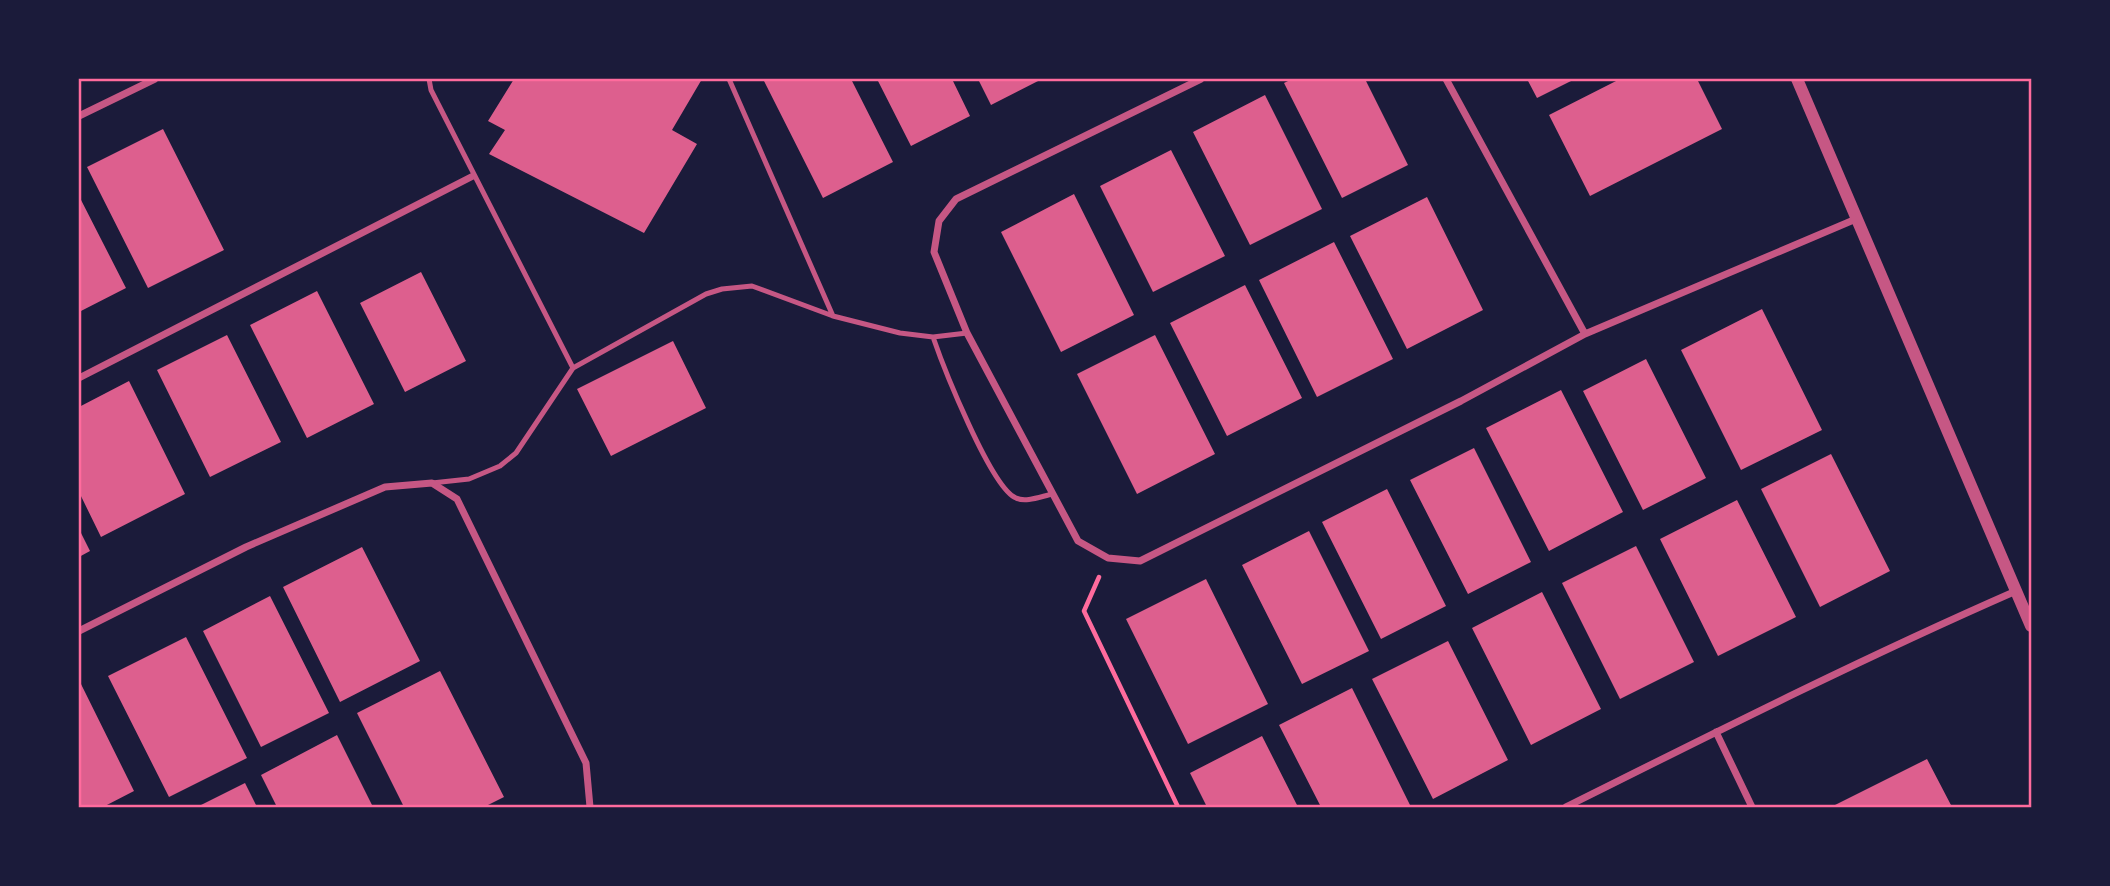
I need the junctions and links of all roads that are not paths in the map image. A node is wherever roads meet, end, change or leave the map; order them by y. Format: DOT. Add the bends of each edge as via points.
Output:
graph roads {
  1 [pos="155,79"];
  2 [pos="429,79"];
  3 [pos="729,79"];
  4 [pos="1201,79"];
  5 [pos="1446,79"];
  6 [pos="1797,79"];
  7 [pos="79,116"];
  8 [pos="473,176"];
  9 [pos="1856,219"];
  10 [pos="833,316"];
  11 [pos="967,333"];
  12 [pos="1585,334"];
  13 [pos="933,337"];
  14 [pos="573,368"];
  15 [pos="79,378"];
  16 [pos="432,483"];
  17 [pos="1053,494"];
  18 [pos="2016,591"];
  19 [pos="2031,626"];
  20 [pos="79,631"];
  21 [pos="1716,732"];
  22 [pos="590,807"];
  23 [pos="1566,807"];
  24 [pos="1752,807"];
  1 -- 7 [label="street"];
  2 -- 8 [label="lane"];
  3 -- 10 [label="lane"];
  4 -- 11 [label="street" via="956,200 939,221 934,252"];
  5 -- 12 [label="street"];
  6 -- 9 [label="street"];
  8 -- 14 [label="lane"];
  8 -- 15 [label="street"];
  9 -- 12 [label="street"];
  9 -- 18 [label="street"];
  10 -- 13 [label="lane"];
  10 -- 14 [label="lane" via="752,286 722,289"];
  11 -- 13 [label="lane"];
  11 -- 17 [label="street"];
  12 -- 17 [label="street" via="1140,561 1108,558 1078,541"];
  13 -- 17 [label="lane" via="970,427 1005,490 1017,499"];
  14 -- 16 [label="lane" via="516,453 500,466 469,479"];
  16 -- 20 [label="street" via="386,487 246,547"];
  16 -- 22 [label="street" via="457,499 586,762"];
  18 -- 19 [label="street"];
  18 -- 21 [label="street"];
  21 -- 23 [label="street"];
  21 -- 24 [label="street"];
}
